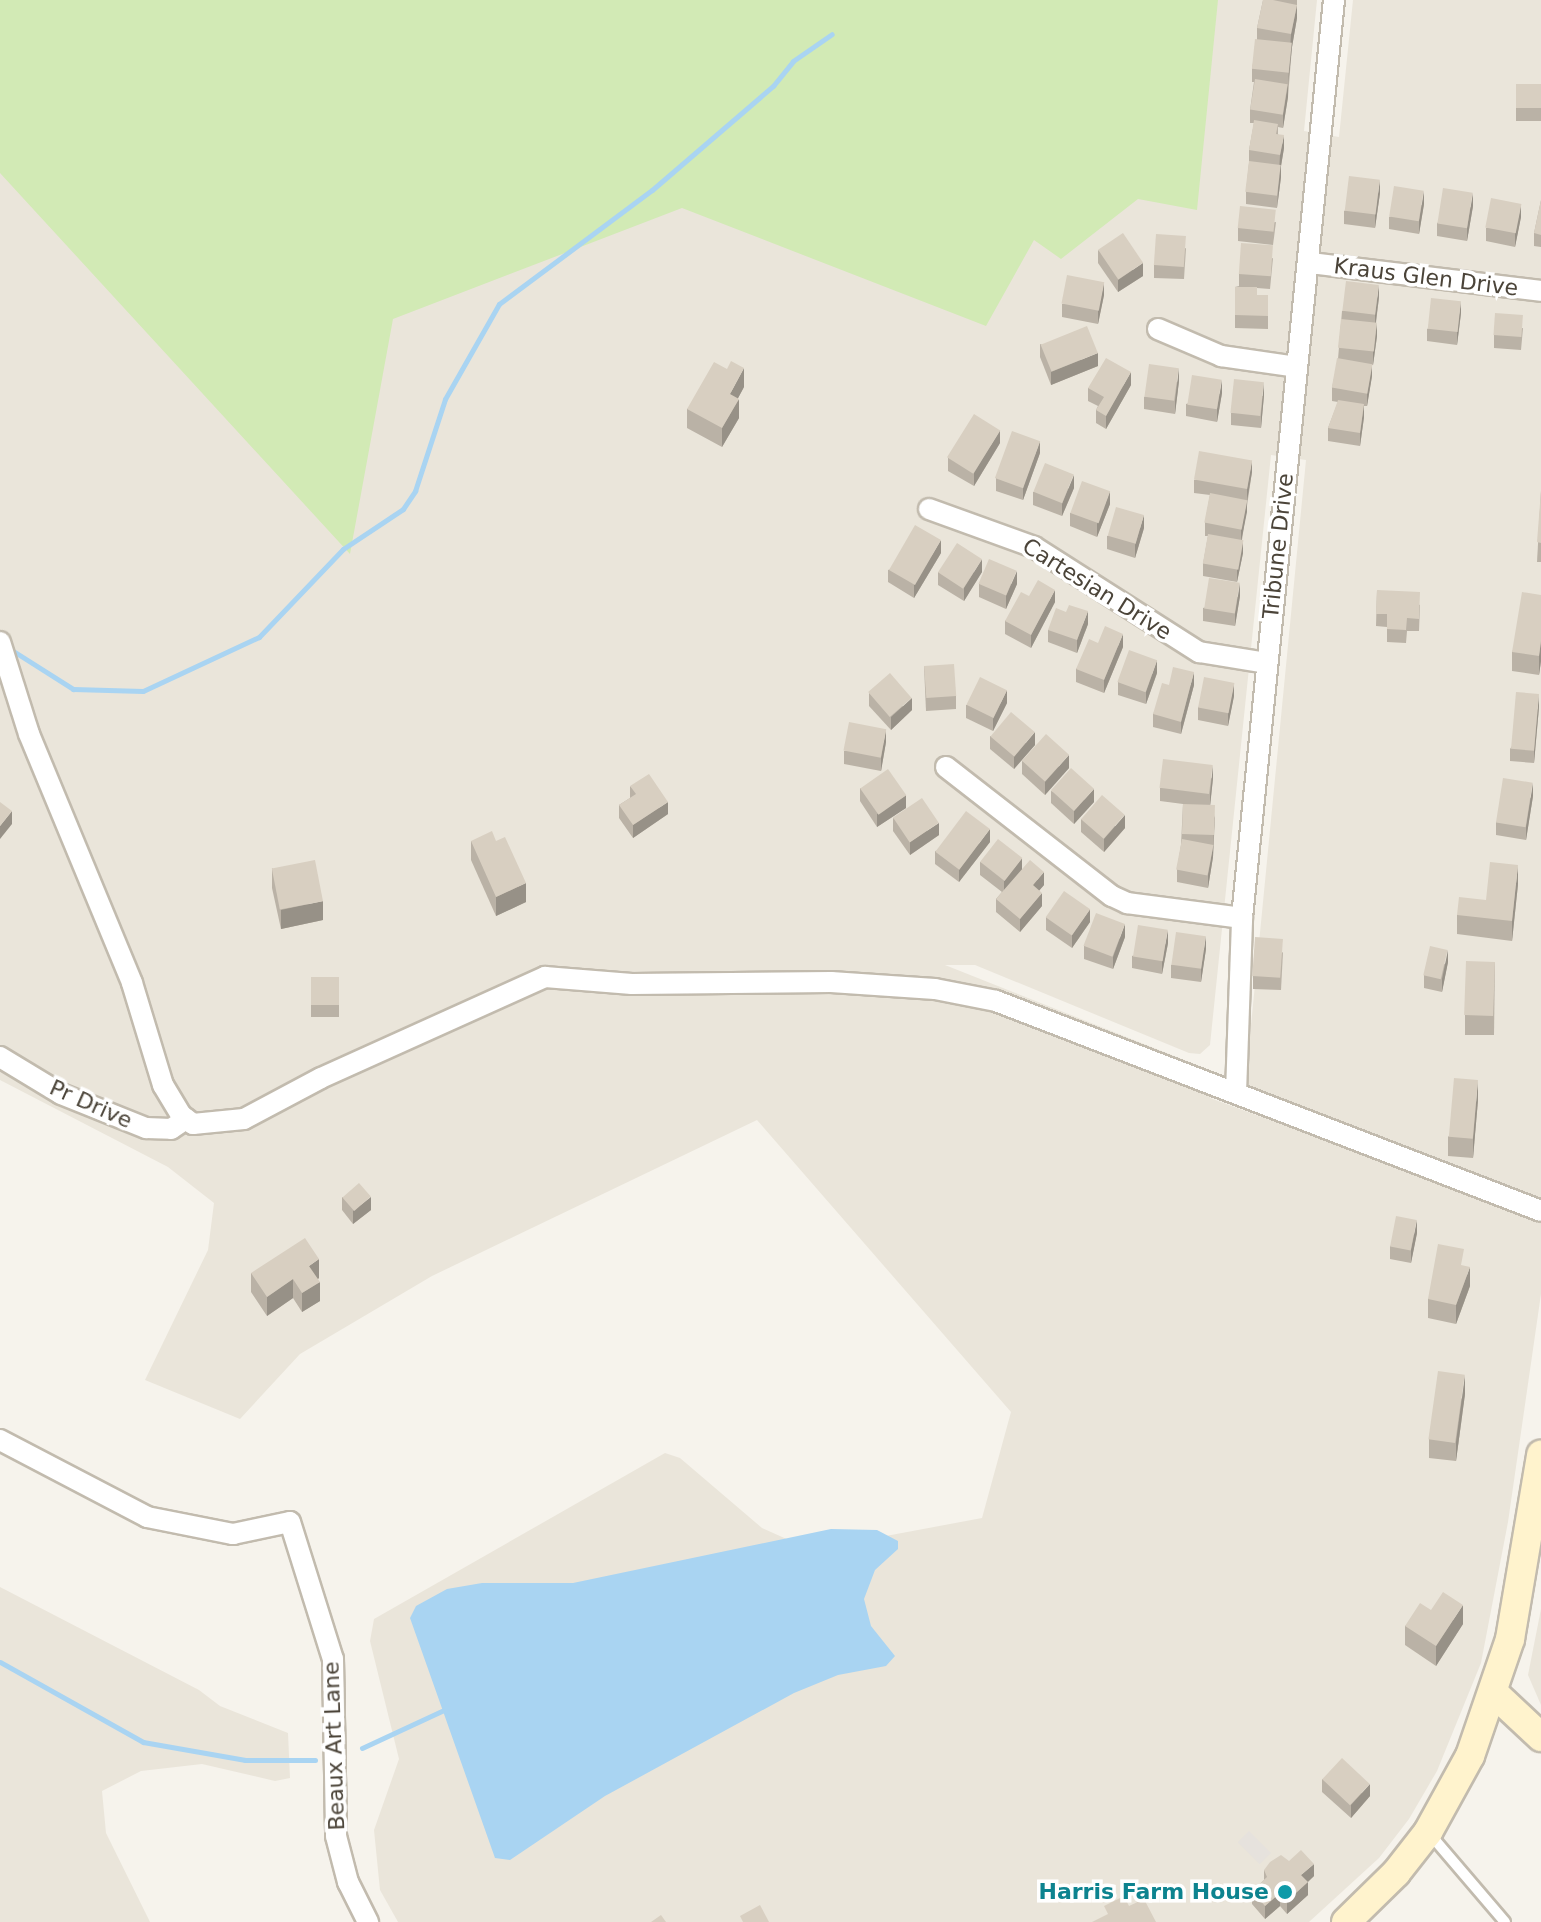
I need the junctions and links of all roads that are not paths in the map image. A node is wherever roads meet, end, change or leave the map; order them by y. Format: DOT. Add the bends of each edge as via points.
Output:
graph roads {
  1 [pos="1334,0"];
  2 [pos="1310,263"];
  3 [pos="1541,291"];
  4 [pos="1158,329"];
  5 [pos="1296,367"];
  6 [pos="929,509"];
  7 [pos="0,642"];
  8 [pos="1266,663"];
  9 [pos="946,767"];
  10 [pos="1242,918"];
  11 [pos="0,1057"];
  12 [pos="1236,1093"];
  13 [pos="186,1119"];
  14 [pos="1541,1211"];
  15 [pos="0,1440"];
  16 [pos="1541,1455"];
  17 [pos="1495,1694"];
  18 [pos="1541,1737"];
  19 [pos="1428,1832"];
  20 [pos="368,1922"];
  21 [pos="1346,1922"];
  22 [pos="1505,1922"];
  1 -- 2 [label="street, Tribune Drive"];
  2 -- 3 [label="street, Kraus Glen Drive"];
  2 -- 5 [label="street, Tribune Drive"];
  4 -- 5 [label="street" via="1221,356"];
  5 -- 8 [label="street, Tribune Drive"];
  6 -- 8 [label="street, Cartesian Drive" via="1034,547 1199,652"];
  7 -- 13 [label="street" via="29,734 122,955 163,1085"];
  8 -- 10 [label="street, Tribune Drive"];
  9 -- 10 [label="street" via="1112,896 1127,903"];
  10 -- 12 [label="street, Tribune Drive"];
  11 -- 13 [label="street, Pr Drive" via="61,1094 146,1128 171,1129"];
  12 -- 13 [label="street" via="996,1001 935,989 831,982 632,984 545,977 321,1078 244,1119 214,1126"];
  12 -- 14 [label="street"];
  15 -- 20 [label="street, Beaux Art Lane" via="147,1517 233,1534 290,1522 333,1659 336,1836 348,1882"];
  16 -- 17 [label="main road" via="1510,1639"];
  17 -- 18 [label="main road"];
  17 -- 19 [label="main road" via="1470,1756"];
  19 -- 21 [label="main road"];
  19 -- 22 [label="lane"];
}
